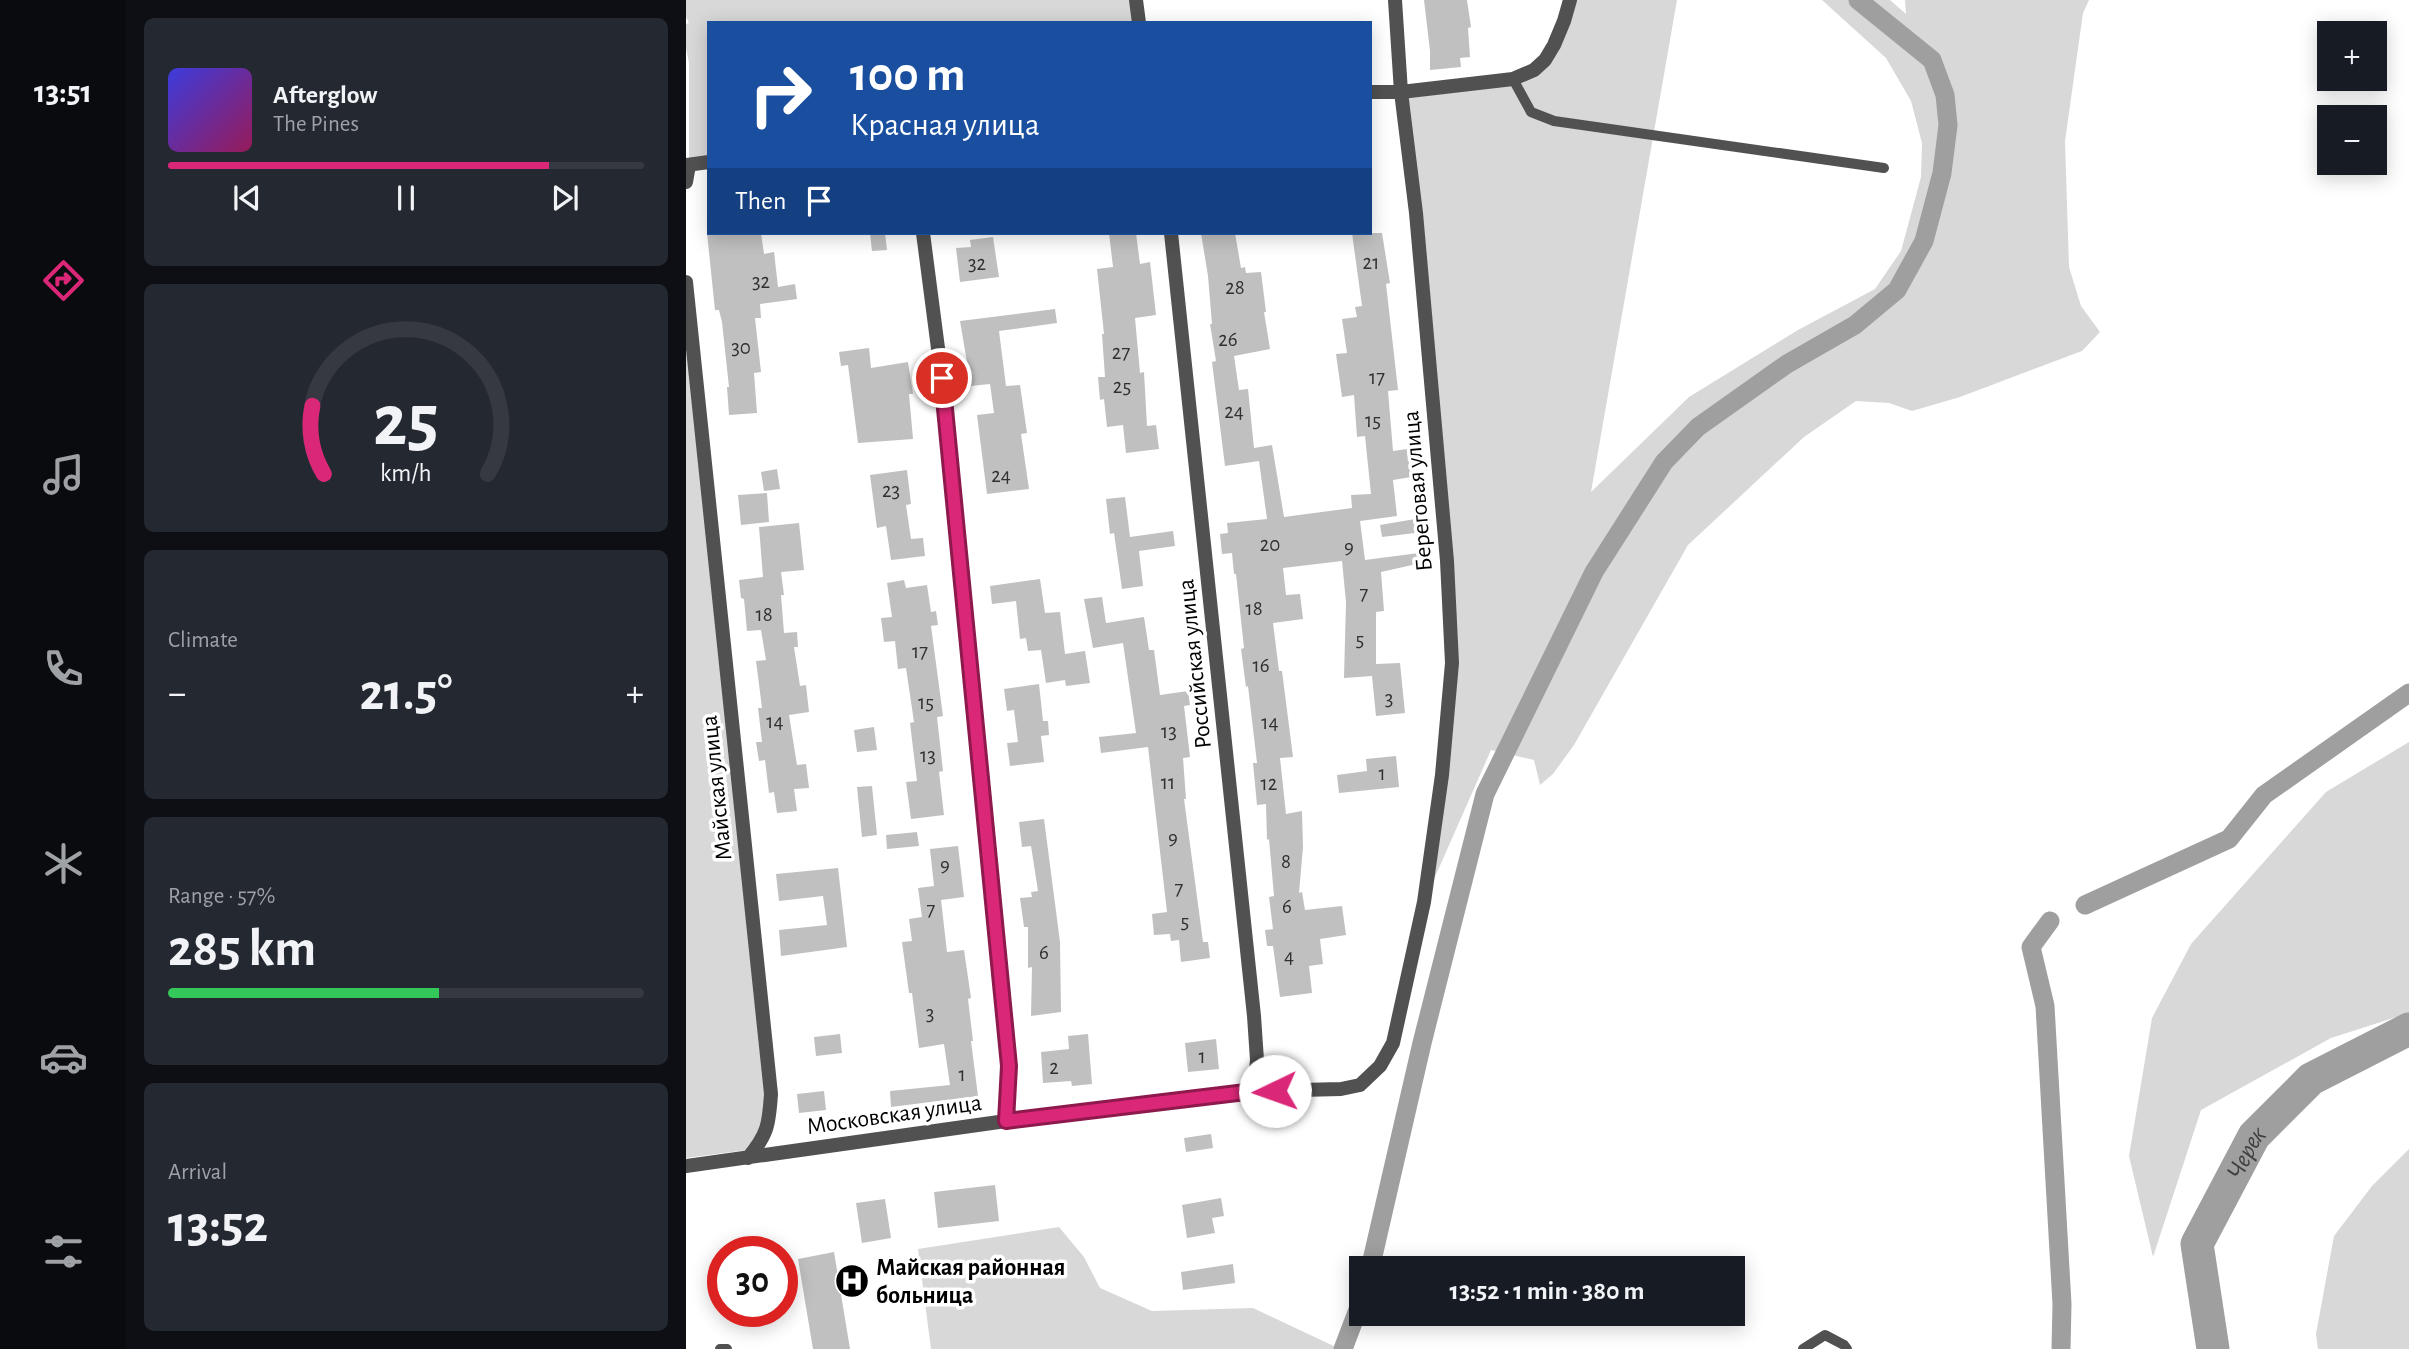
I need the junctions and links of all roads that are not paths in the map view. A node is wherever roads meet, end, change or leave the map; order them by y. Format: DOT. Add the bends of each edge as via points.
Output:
graph roads {
  1 [pos="1136,0"];
  2 [pos="1395,0"];
  3 [pos="1570,0"];
  4 [pos="1139,21"];
  5 [pos="1513,79"];
  6 [pos="1372,92"];
  7 [pos="1401,92"];
  8 [pos="707,162"];
  9 [pos="687,165"];
  10 [pos="1884,168"];
  11 [pos="686,182"];
  12 [pos="923,235"];
  13 [pos="1171,235"];
  14 [pos="686,282"];
  15 [pos="1360,1085"];
  16 [pos="1254,1091"];
  17 [pos="1006,1121"];
  18 [pos="748,1158"];
  19 [pos="686,1166"];
  20 [pos="720,1349"];
  21 [pos="727,1349"];
  22 [pos="1803,1349"];
  23 [pos="1847,1349"];
  1 -- 4 [label="street"];
  2 -- 7 [label="street, Береговая улица"];
  3 -- 5 [label="street" via="1545,60"];
  5 -- 7 [label="street"];
  5 -- 10 [label="lane" via="1531,112 1555,121"];
  6 -- 7 [label="street"];
  7 -- 15 [label="street, Береговая улица" via="1418,226 1452,663 1443,775 1423,902 1393,1044 1380,1066"];
  8 -- 9 [label="street"];
  9 -- 11 [label="street"];
  12 -- 17 [label="street" via="945,402 989,846 1009,1066"];
  13 -- 16 [label="street, Российская улица" via="1254,1016"];
  14 -- 18 [label="street, Майская улица" via="771,1094 764,1138"];
  15 -- 16 [label="street, Московская улица"];
  16 -- 17 [label="street, Московская улица"];
  17 -- 18 [label="street, Московская улица"];
  18 -- 19 [label="street, Московская улица"];
  20 -- 21 [label="lane"];
  22 -- 23 [label="lane" via="1825,1335"];
}
